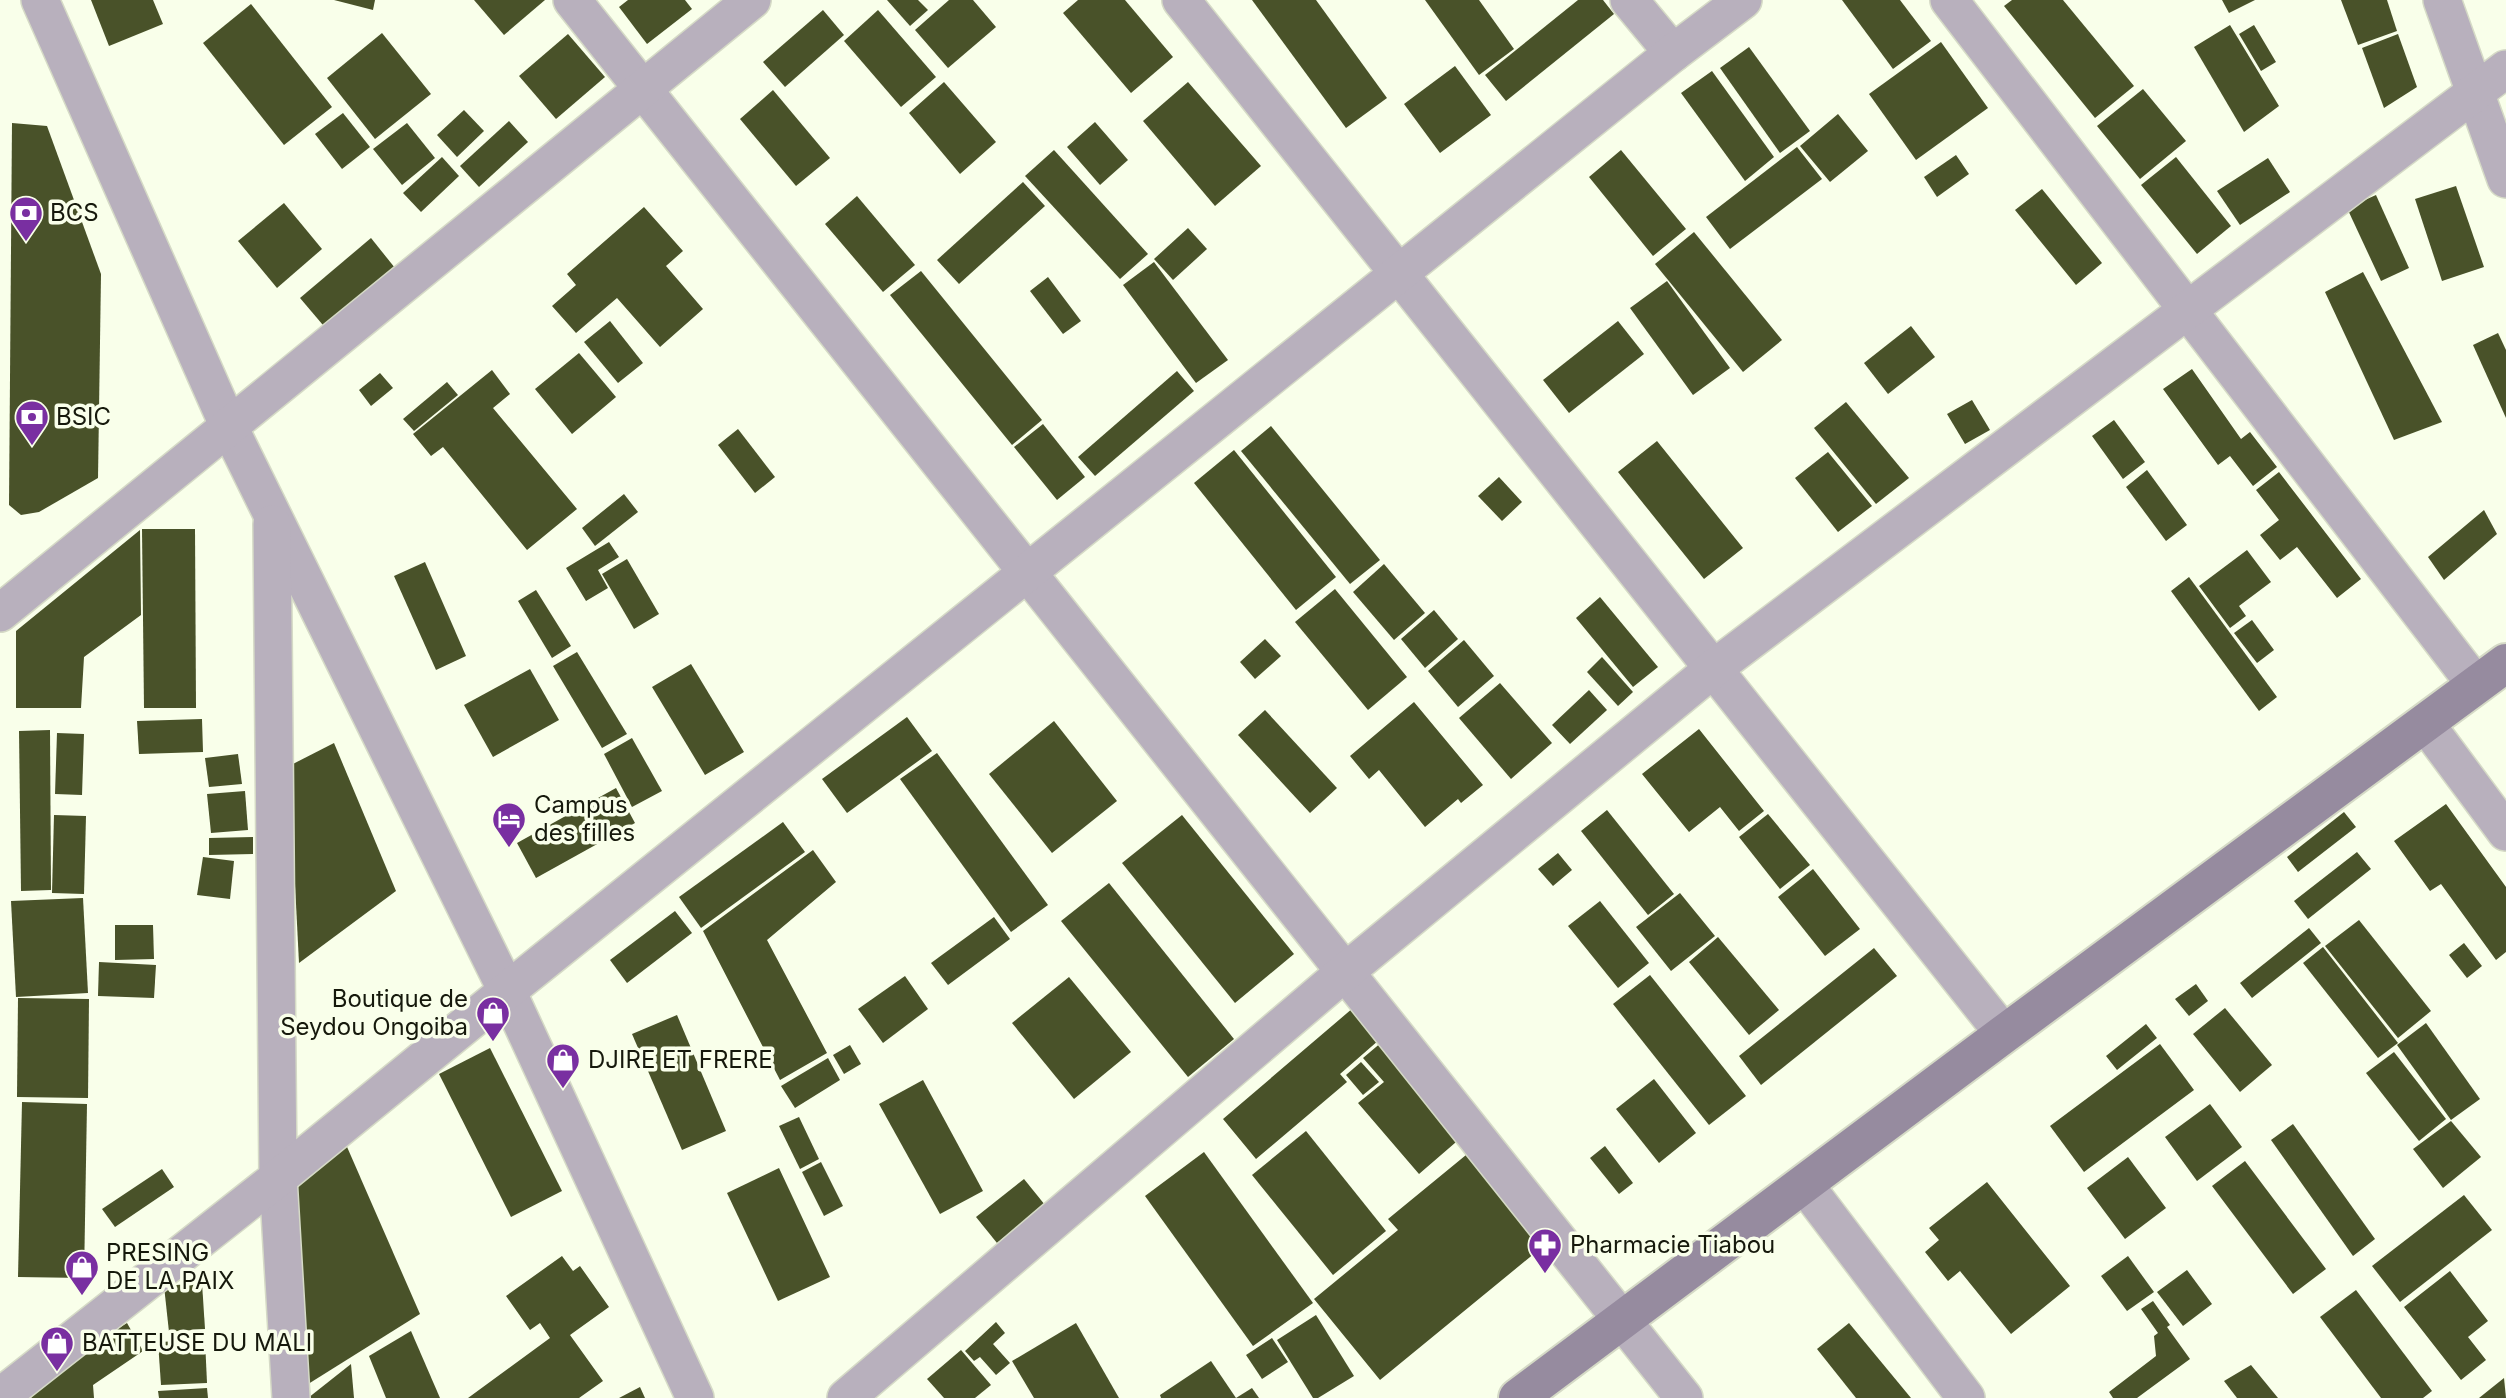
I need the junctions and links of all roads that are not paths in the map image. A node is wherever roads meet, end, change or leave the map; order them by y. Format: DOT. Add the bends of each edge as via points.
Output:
graph roads {
  1 [pos="40,0"];
  2 [pos="572,0"];
  3 [pos="752,0"];
  4 [pos="1181,0"];
  5 [pos="1629,0"];
  6 [pos="1743,0"];
  7 [pos="1949,0"];
  8 [pos="2442,0"];
  9 [pos="1674,53"];
  10 [pos="2506,69"];
  11 [pos="642,90"];
  12 [pos="2476,93"];
  13 [pos="2506,179"];
  14 [pos="1399,274"];
  15 [pos="2187,309"];
  16 [pos="229,427"];
  17 [pos="271,514"];
  18 [pos="1027,574"];
  19 [pos="0,613"];
  20 [pos="1713,669"];
  21 [pos="2491,674"];
  22 [pos="2425,723"];
  23 [pos="2506,832"];
  24 [pos="1345,972"];
  25 [pos="508,990"];
  26 [pos="2004,1034"];
  27 [pos="278,1178"];
  28 [pos="1804,1184"];
  29 [pos="1623,1321"];
  30 [pos="0,1397"];
  31 [pos="291,1398"];
  32 [pos="695,1398"];
  33 [pos="846,1398"];
  34 [pos="1518,1398"];
  35 [pos="1684,1398"];
  36 [pos="1966,1398"];
  1 -- 16 [label="street"];
  2 -- 11 [label="street"];
  3 -- 11 [label="street"];
  4 -- 14 [label="street"];
  5 -- 9 [label="street"];
  6 -- 9 [label="street"];
  7 -- 15 [label="street"];
  8 -- 12 [label="street"];
  9 -- 14 [label="street"];
  10 -- 12 [label="street"];
  11 -- 16 [label="street"];
  11 -- 18 [label="street"];
  12 -- 13 [label="street"];
  12 -- 15 [label="street"];
  14 -- 18 [label="street"];
  14 -- 20 [label="street"];
  15 -- 20 [label="street"];
  15 -- 21 [label="street"];
  16 -- 17 [label="street"];
  16 -- 19 [label="street"];
  17 -- 25 [label="street"];
  17 -- 27 [label="street"];
  18 -- 24 [label="street"];
  18 -- 25 [label="street"];
  20 -- 24 [label="street"];
  20 -- 26 [label="street"];
  21 -- 22 [label="street"];
  22 -- 23 [label="street"];
  22 -- 26 [label="street"];
  24 -- 29 [label="street"];
  24 -- 33 [label="street"];
  25 -- 27 [label="street"];
  25 -- 32 [label="street"];
  26 -- 28 [label="street"];
  27 -- 30 [label="street"];
  27 -- 31 [label="street"];
  28 -- 29 [label="street"];
  28 -- 36 [label="street"];
  29 -- 34 [label="street"];
  29 -- 35 [label="street"];
}
